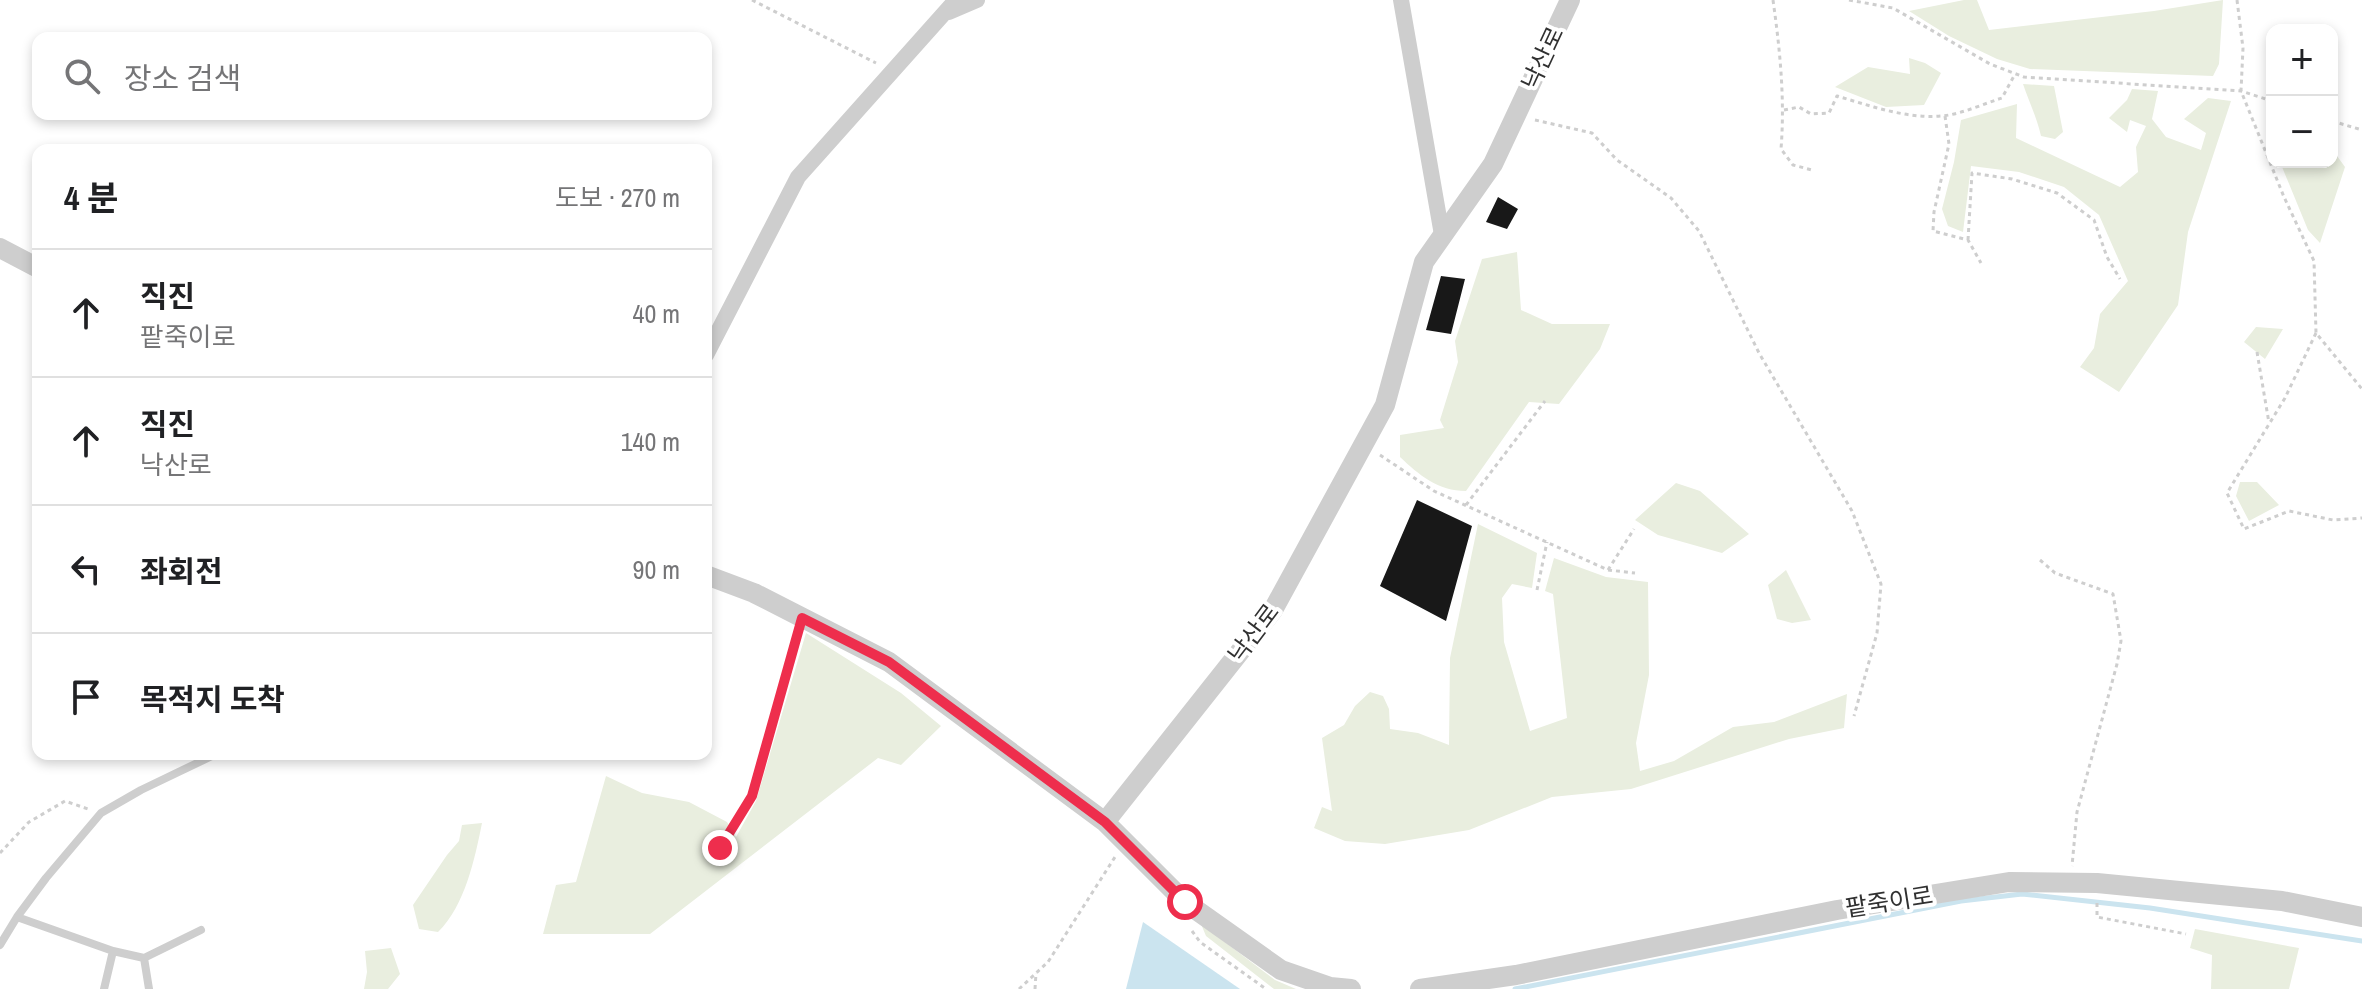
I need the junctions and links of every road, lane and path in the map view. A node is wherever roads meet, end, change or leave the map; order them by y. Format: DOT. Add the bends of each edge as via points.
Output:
graph roads {
  1 [pos="752,0"];
  2 [pos="956,0"];
  3 [pos="977,0"];
  4 [pos="1401,0"];
  5 [pos="1570,0"];
  6 [pos="1773,0"];
  7 [pos="1849,0"];
  8 [pos="2237,0"];
  9 [pos="943,14"];
  10 [pos="894,71"];
  11 [pos="2015,74"];
  12 [pos="2241,91"];
  13 [pos="2266,99"];
  14 [pos="1784,110"];
  15 [pos="1516,115"];
  16 [pos="1945,116"];
  17 [pos="2338,123"];
  18 [pos="2362,130"];
  19 [pos="1812,170"];
  20 [pos="1442,235"];
  21 [pos="1968,240"];
  22 [pos="0,248"];
  23 [pos="1981,263"];
  24 [pos="32,265"];
  25 [pos="2120,279"];
  26 [pos="2316,333"];
  27 [pos="712,343"];
  28 [pos="2257,352"];
  29 [pos="2362,389"];
  30 [pos="1545,401"];
  31 [pos="2269,424"];
  32 [pos="1364,444"];
  33 [pos="1466,505"];
  34 [pos="2362,518"];
  35 [pos="1634,529"];
  36 [pos="1547,542"];
  37 [pos="2040,560"];
  38 [pos="1608,570"];
  39 [pos="1635,573"];
  40 [pos="712,577"];
  41 [pos="1537,590"];
  42 [pos="802,618"];
  43 [pos="1854,716"];
  44 [pos="204,760"];
  45 [pos="101,813"];
  46 [pos="1105,822"];
  47 [pos="0,843"];
  48 [pos="6,848"];
  49 [pos="720,848"];
  50 [pos="0,853"];
  51 [pos="1116,854"];
  52 [pos="2071,883"];
  53 [pos="2097,914"];
  54 [pos="17,917"];
  55 [pos="2362,917"];
  56 [pos="201,930"];
  57 [pos="2186,934"];
  58 [pos="0,945"];
  59 [pos="113,951"];
  60 [pos="144,958"];
  61 [pos="1036,973"];
  62 [pos="104,989"];
  63 [pos="149,989"];
  64 [pos="1019,989"];
  65 [pos="1035,989"];
  66 [pos="1351,989"];
  67 [pos="1420,989"];
  1 -- 10 [label="path"];
  2 -- 9 [label="street"];
  3 -- 9 [label="street"];
  4 -- 20 [label="street"];
  5 -- 15 [label="street, 낙산로"];
  6 -- 14 [label="path"];
  7 -- 11 [label="path" via="1893,8"];
  8 -- 12 [label="path"];
  9 -- 10 [label="street"];
  10 -- 27 [label="street" via="798,177"];
  11 -- 12 [label="path"];
  11 -- 16 [label="path" via="2002,98"];
  12 -- 13 [label="path"];
  12 -- 26 [label="path" via="2314,261"];
  14 -- 16 [label="path" via="1829,113 1837,96 1916,116"];
  14 -- 19 [label="path" via="1781,149 1793,165"];
  15 -- 20 [label="street, 낙산로" via="1493,164"];
  15 -- 43 [label="path" via="1592,133 1617,160 1671,198 1699,231 1759,353 1852,511 1881,584 1877,633"];
  16 -- 21 [label="path" via="1949,144 1933,231"];
  17 -- 18 [label="path"];
  20 -- 32 [label="street, 낙산로" via="1424,262 1385,405"];
  21 -- 23 [label="path"];
  21 -- 25 [label="path" via="1972,173 2012,179 2057,193 2094,220"];
  22 -- 24 [label="street"];
  26 -- 29 [label="path"];
  26 -- 31 [label="path"];
  28 -- 31 [label="path"];
  30 -- 33 [label="path"];
  31 -- 34 [label="path" via="2227,493 2244,529 2289,511 2333,520"];
  32 -- 33 [label="path" via="1434,491"];
  32 -- 46 [label="street, 낙산로" via="1273,610"];
  33 -- 36 [label="path"];
  35 -- 38 [label="path"];
  36 -- 38 [label="path"];
  36 -- 41 [label="path"];
  37 -- 52 [label="path" via="2055,573 2113,594 2121,641 2077,812"];
  38 -- 39 [label="path"];
  40 -- 42 [label="street"];
  42 -- 46 [label="street" via="889,662"];
  42 -- 49 [label="path" via="752,796"];
  44 -- 45 [label="lane"];
  45 -- 48 [label="path" via="65,801 29,822"];
  45 -- 54 [label="lane"];
  46 -- 66 [label="street" via="1185,902 1281,970"];
  47 -- 48 [label="path"];
  48 -- 50 [label="path"];
  51 -- 61 [label="path"];
  52 -- 55 [label="street, 팥죽이로" via="2282,901"];
  52 -- 67 [label="street, 팥죽이로" via="2009,882 1837,910 1516,975"];
  53 -- 57 [label="path"];
  54 -- 58 [label="lane"];
  54 -- 59 [label="lane"];
  56 -- 60 [label="lane"];
  59 -- 60 [label="lane"];
  59 -- 62 [label="lane"];
  60 -- 63 [label="lane"];
  61 -- 64 [label="path"];
  61 -- 65 [label="path"];
}
